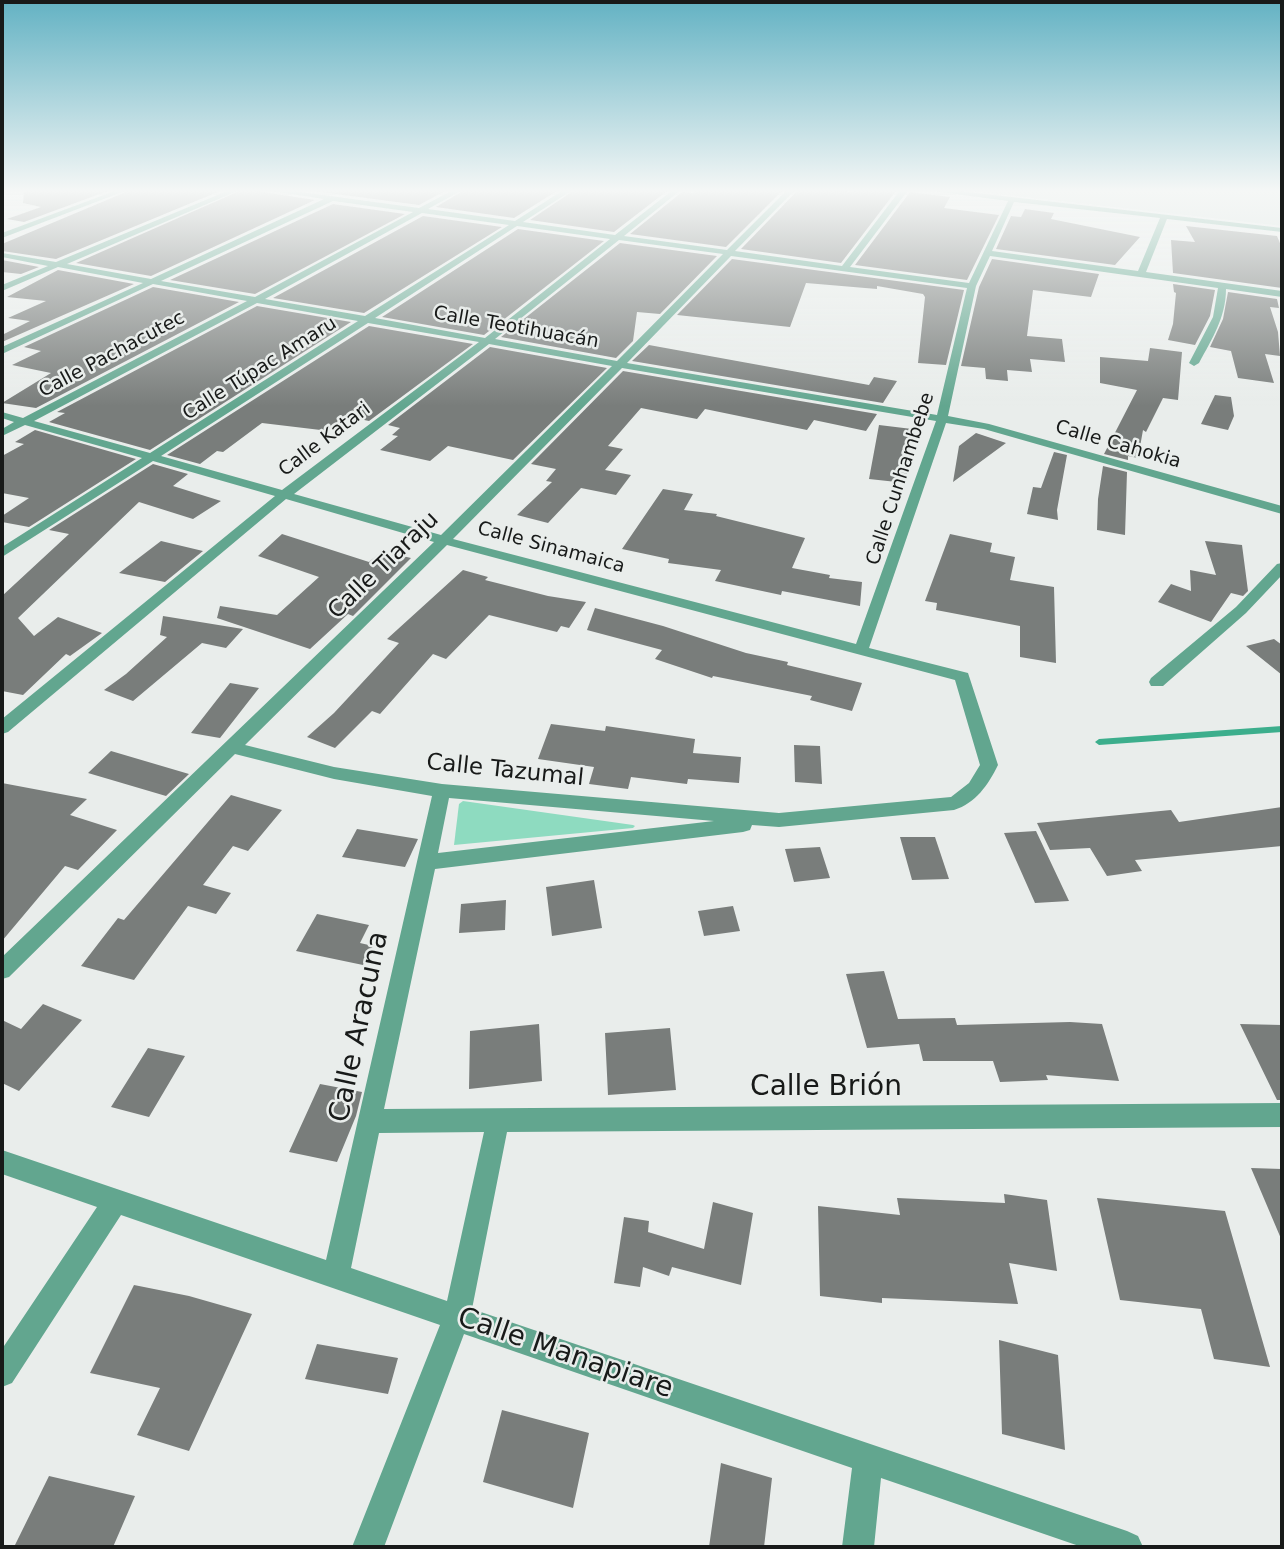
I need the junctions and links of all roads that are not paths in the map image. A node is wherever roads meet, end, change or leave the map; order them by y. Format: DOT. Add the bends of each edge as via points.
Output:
graph roads {
  1 [pos="37,261"];
  2 [pos="66,261"];
  3 [pos="197,261"];
  4 [pos="327,261"];
  5 [pos="458,261"];
  6 [pos="588,261"];
  7 [pos="719,261"];
  8 [pos="788,261"];
  9 [pos="850,261"];
  10 [pos="984,261"];
  11 [pos="1048,261"];
  12 [pos="1146,261"];
  13 [pos="57,265"];
  14 [pos="844,269"];
  15 [pos="1141,274"];
  16 [pos="152,282"];
  17 [pos="972,286"];
  18 [pos="1222,286"];
  19 [pos="2,288"];
  20 [pos="1282,294"];
  21 [pos="256,300"];
  22 [pos="369,320"];
  23 [pos="486,341"];
  24 [pos="2,351"];
  25 [pos="1194,363"];
  26 [pos="617,364"];
  27 [pos="2,415"];
  28 [pos="942,419"];
  29 [pos="24,421"];
  30 [pos="2,433"];
  31 [pos="153,457"];
  32 [pos="284,495"];
  33 [pos="1282,510"];
  34 [pos="443,540"];
  35 [pos="2,553"];
  36 [pos="1282,567"];
  37 [pos="861,650"];
  38 [pos="1157,682"];
  39 [pos="2,728"];
  40 [pos="230,747"];
  41 [pos="989,765"];
  42 [pos="442,791"];
  43 [pos="779,820"];
  44 [pos="426,862"];
  45 [pos="2,970"];
  46 [pos="1282,1115"];
  47 [pos="498,1120"];
  48 [pos="371,1121"];
  49 [pos="2,1162"];
  50 [pos="117,1201"];
  51 [pos="337,1276"];
  52 [pos="457,1317"];
  53 [pos="2,1373"];
  54 [pos="868,1457"];
  55 [pos="368,1547"];
  56 [pos="858,1547"];
  57 [pos="1127,1547"];
  1 -- 13 [label="street, Calle Teotihuacán"];
  2 -- 13 [label="street"];
  3 -- 16 [label="street"];
  4 -- 21 [label="street, Calle Pachacutec"];
  5 -- 22 [label="street, Calle Túpac Amaru"];
  6 -- 23 [label="street, Calle Katari"];
  7 -- 26 [label="street, Calle Tiaraju"];
  8 -- 14 [label="street"];
  9 -- 14 [label="street"];
  10 -- 17 [label="street, Calle Cunhambebe"];
  11 -- 15 [label="street"];
  12 -- 15 [label="street"];
  13 -- 16 [label="street, Calle Teotihuacán"];
  13 -- 19 [label="street"];
  14 -- 17 [label="street"];
  15 -- 18 [label="street"];
  16 -- 21 [label="street, Calle Teotihuacán"];
  16 -- 24 [label="street"];
  17 -- 28 [label="street, Calle Cunhambebe"];
  18 -- 20 [label="street"];
  18 -- 25 [label="street" via="1219,315"];
  21 -- 22 [label="street, Calle Teotihuacán"];
  21 -- 29 [label="street, Calle Pachacutec"];
  22 -- 23 [label="street, Calle Teotihuacán"];
  22 -- 31 [label="street, Calle Túpac Amaru"];
  23 -- 26 [label="street, Calle Teotihuacán"];
  23 -- 32 [label="street, Calle Katari"];
  26 -- 28 [label="street, Calle Teotihuacán"];
  26 -- 34 [label="street, Calle Tiaraju"];
  27 -- 29 [label="street, Calle Sinamaica"];
  28 -- 33 [label="street, Calle Cahokia" via="985,426"];
  28 -- 37 [label="street, Calle Cunhambebe"];
  29 -- 30 [label="street, Calle Pachacutec"];
  29 -- 31 [label="street, Calle Sinamaica"];
  31 -- 32 [label="street, Calle Sinamaica"];
  31 -- 35 [label="street, Calle Túpac Amaru"];
  32 -- 34 [label="street, Calle Sinamaica"];
  32 -- 39 [label="street, Calle Katari"];
  34 -- 37 [label="street, Calle Sinamaica"];
  34 -- 40 [label="street, Calle Tiaraju"];
  36 -- 38 [label="street" via="1241,610"];
  37 -- 41 [label="street, Calle Sinamaica" via="962,677"];
  40 -- 42 [label="street, Calle Tazumal" via="334,774"];
  40 -- 45 [label="street, Calle Tiaraju"];
  41 -- 43 [label="street, Calle Tazumal" via="978,786 954,803"];
  42 -- 43 [label="street, Calle Tazumal"];
  42 -- 44 [label="street, Calle Aracuna"];
  43 -- 44 [label="street, Calle Tazumal"];
  44 -- 48 [label="street, Calle Aracuna"];
  46 -- 47 [label="street, Calle Brión"];
  47 -- 48 [label="street, Calle Brión"];
  47 -- 52 [label="street"];
  48 -- 51 [label="street, Calle Aracuna"];
  49 -- 50 [label="street, Calle Manapiare"];
  50 -- 51 [label="street, Calle Manapiare"];
  50 -- 53 [label="street"];
  51 -- 52 [label="street, Calle Manapiare"];
  52 -- 54 [label="street, Calle Manapiare"];
  52 -- 55 [label="street"];
  54 -- 56 [label="street"];
  54 -- 57 [label="street, Calle Manapiare"];
}
